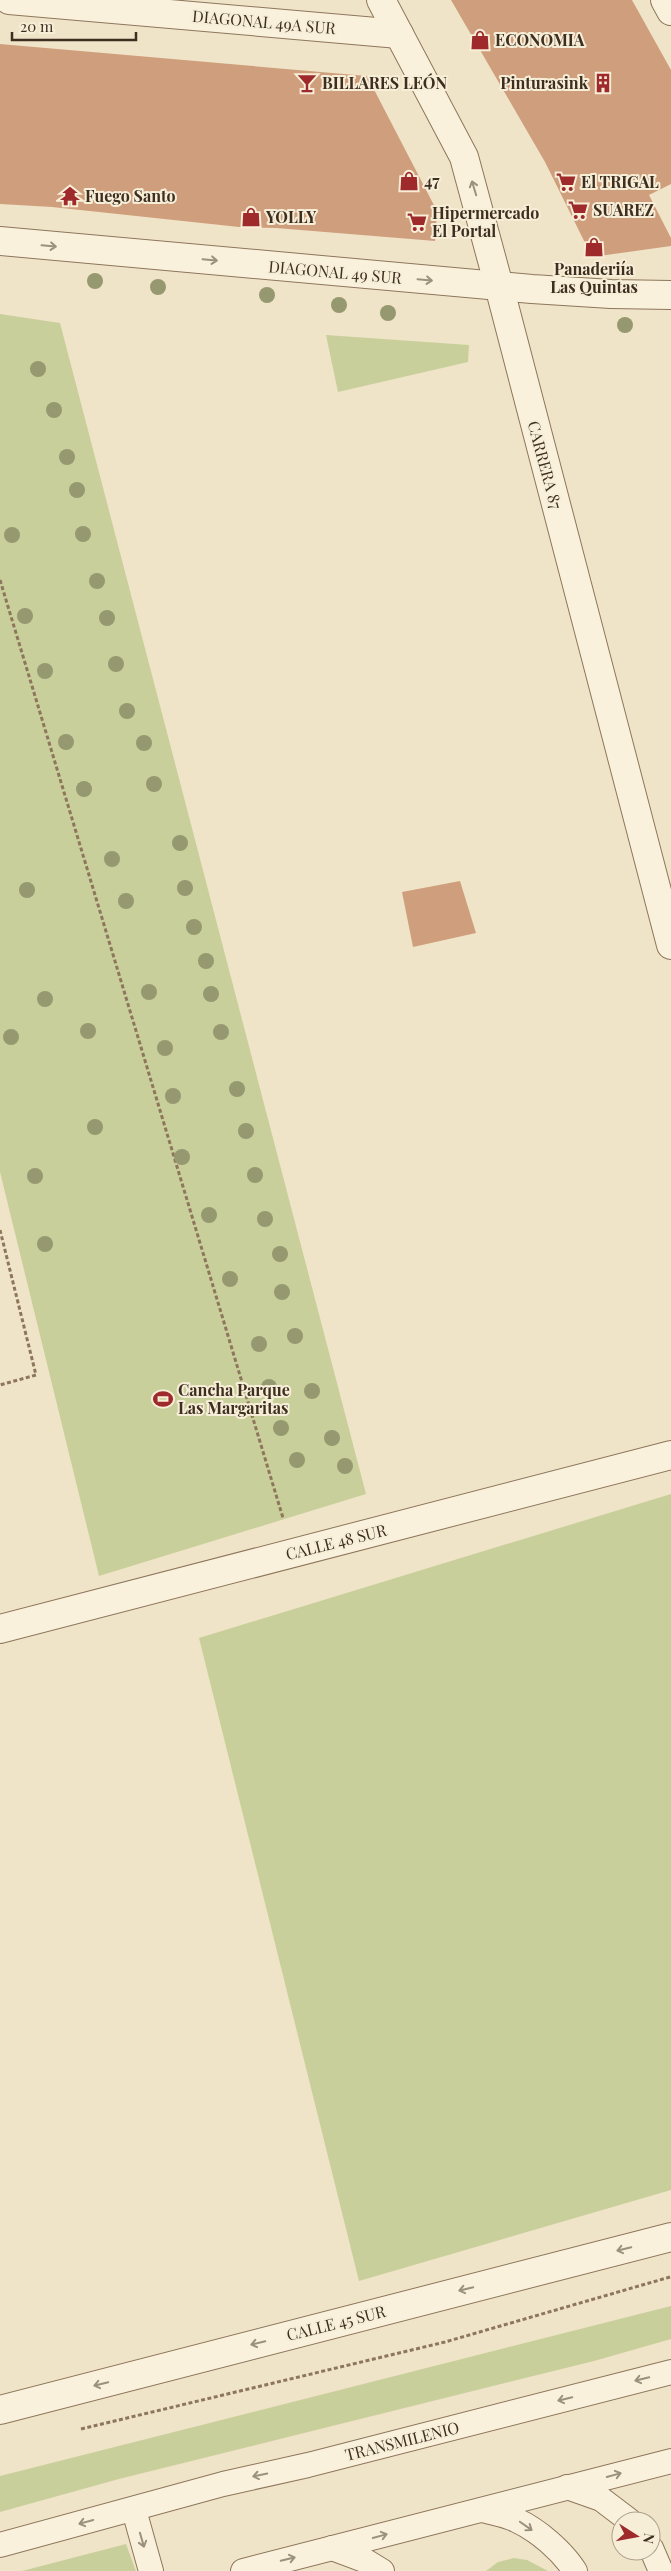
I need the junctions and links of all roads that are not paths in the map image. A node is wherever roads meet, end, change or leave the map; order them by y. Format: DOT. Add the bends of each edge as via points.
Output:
graph roads {
  1 [pos="9,0"];
  2 [pos="381,0"];
  3 [pos="665,0"];
  4 [pos="110,4"];
  5 [pos="671,11"];
  6 [pos="399,34"];
  7 [pos="0,241"];
  8 [pos="499,286"];
  9 [pos="671,295"];
  10 [pos="671,945"];
  11 [pos="671,1455"];
  12 [pos="0,1629"];
  13 [pos="671,2236"];
  14 [pos="671,2372"];
  15 [pos="0,2410"];
  16 [pos="671,2461"];
  17 [pos="567,2487"];
  18 [pos="480,2509"];
  19 [pos="134,2510"];
  20 [pos="617,2511"];
  21 [pos="0,2545"];
  22 [pos="332,2548"];
  23 [pos="151,2571"];
  24 [pos="244,2571"];
  25 [pos="382,2571"];
  26 [pos="575,2571"];
  1 -- 4 [label="street, DIAGONAL 49A SUR"];
  2 -- 6 [label="street, CARRERA 87"];
  3 -- 5 [label="street"];
  4 -- 6 [label="street, DIAGONAL 49A SUR"];
  8 -- 6 [label="street, CARRERA 87, one-way" via="464,157"];
  7 -- 8 [label="street, DIAGONAL 49 SUR, one-way"];
  8 -- 9 [label="street, DIAGONAL 49 SUR"];
  8 -- 10 [label="street, CARRERA 87"];
  11 -- 12 [label="street, CALLE 48 SUR"];
  13 -- 15 [label="street, CALLE 45 SUR, one-way"];
  14 -- 19 [label="lane, TRANSMILENIO, one-way" via="222,2484"];
  17 -- 16 [label="lane, one-way"];
  17 -- 18 [label="lane"];
  17 -- 20 [label="lane" via="601,2499"];
  22 -- 18 [label="lane, one-way"];
  18 -- 26 [label="lane, one-way" via="516,2520 550,2544"];
  19 -- 21 [label="lane, TRANSMILENIO, one-way"];
  19 -- 23 [label="lane, one-way"];
  24 -- 22 [label="lane, one-way"];
  22 -- 25 [label="lane"];
}
